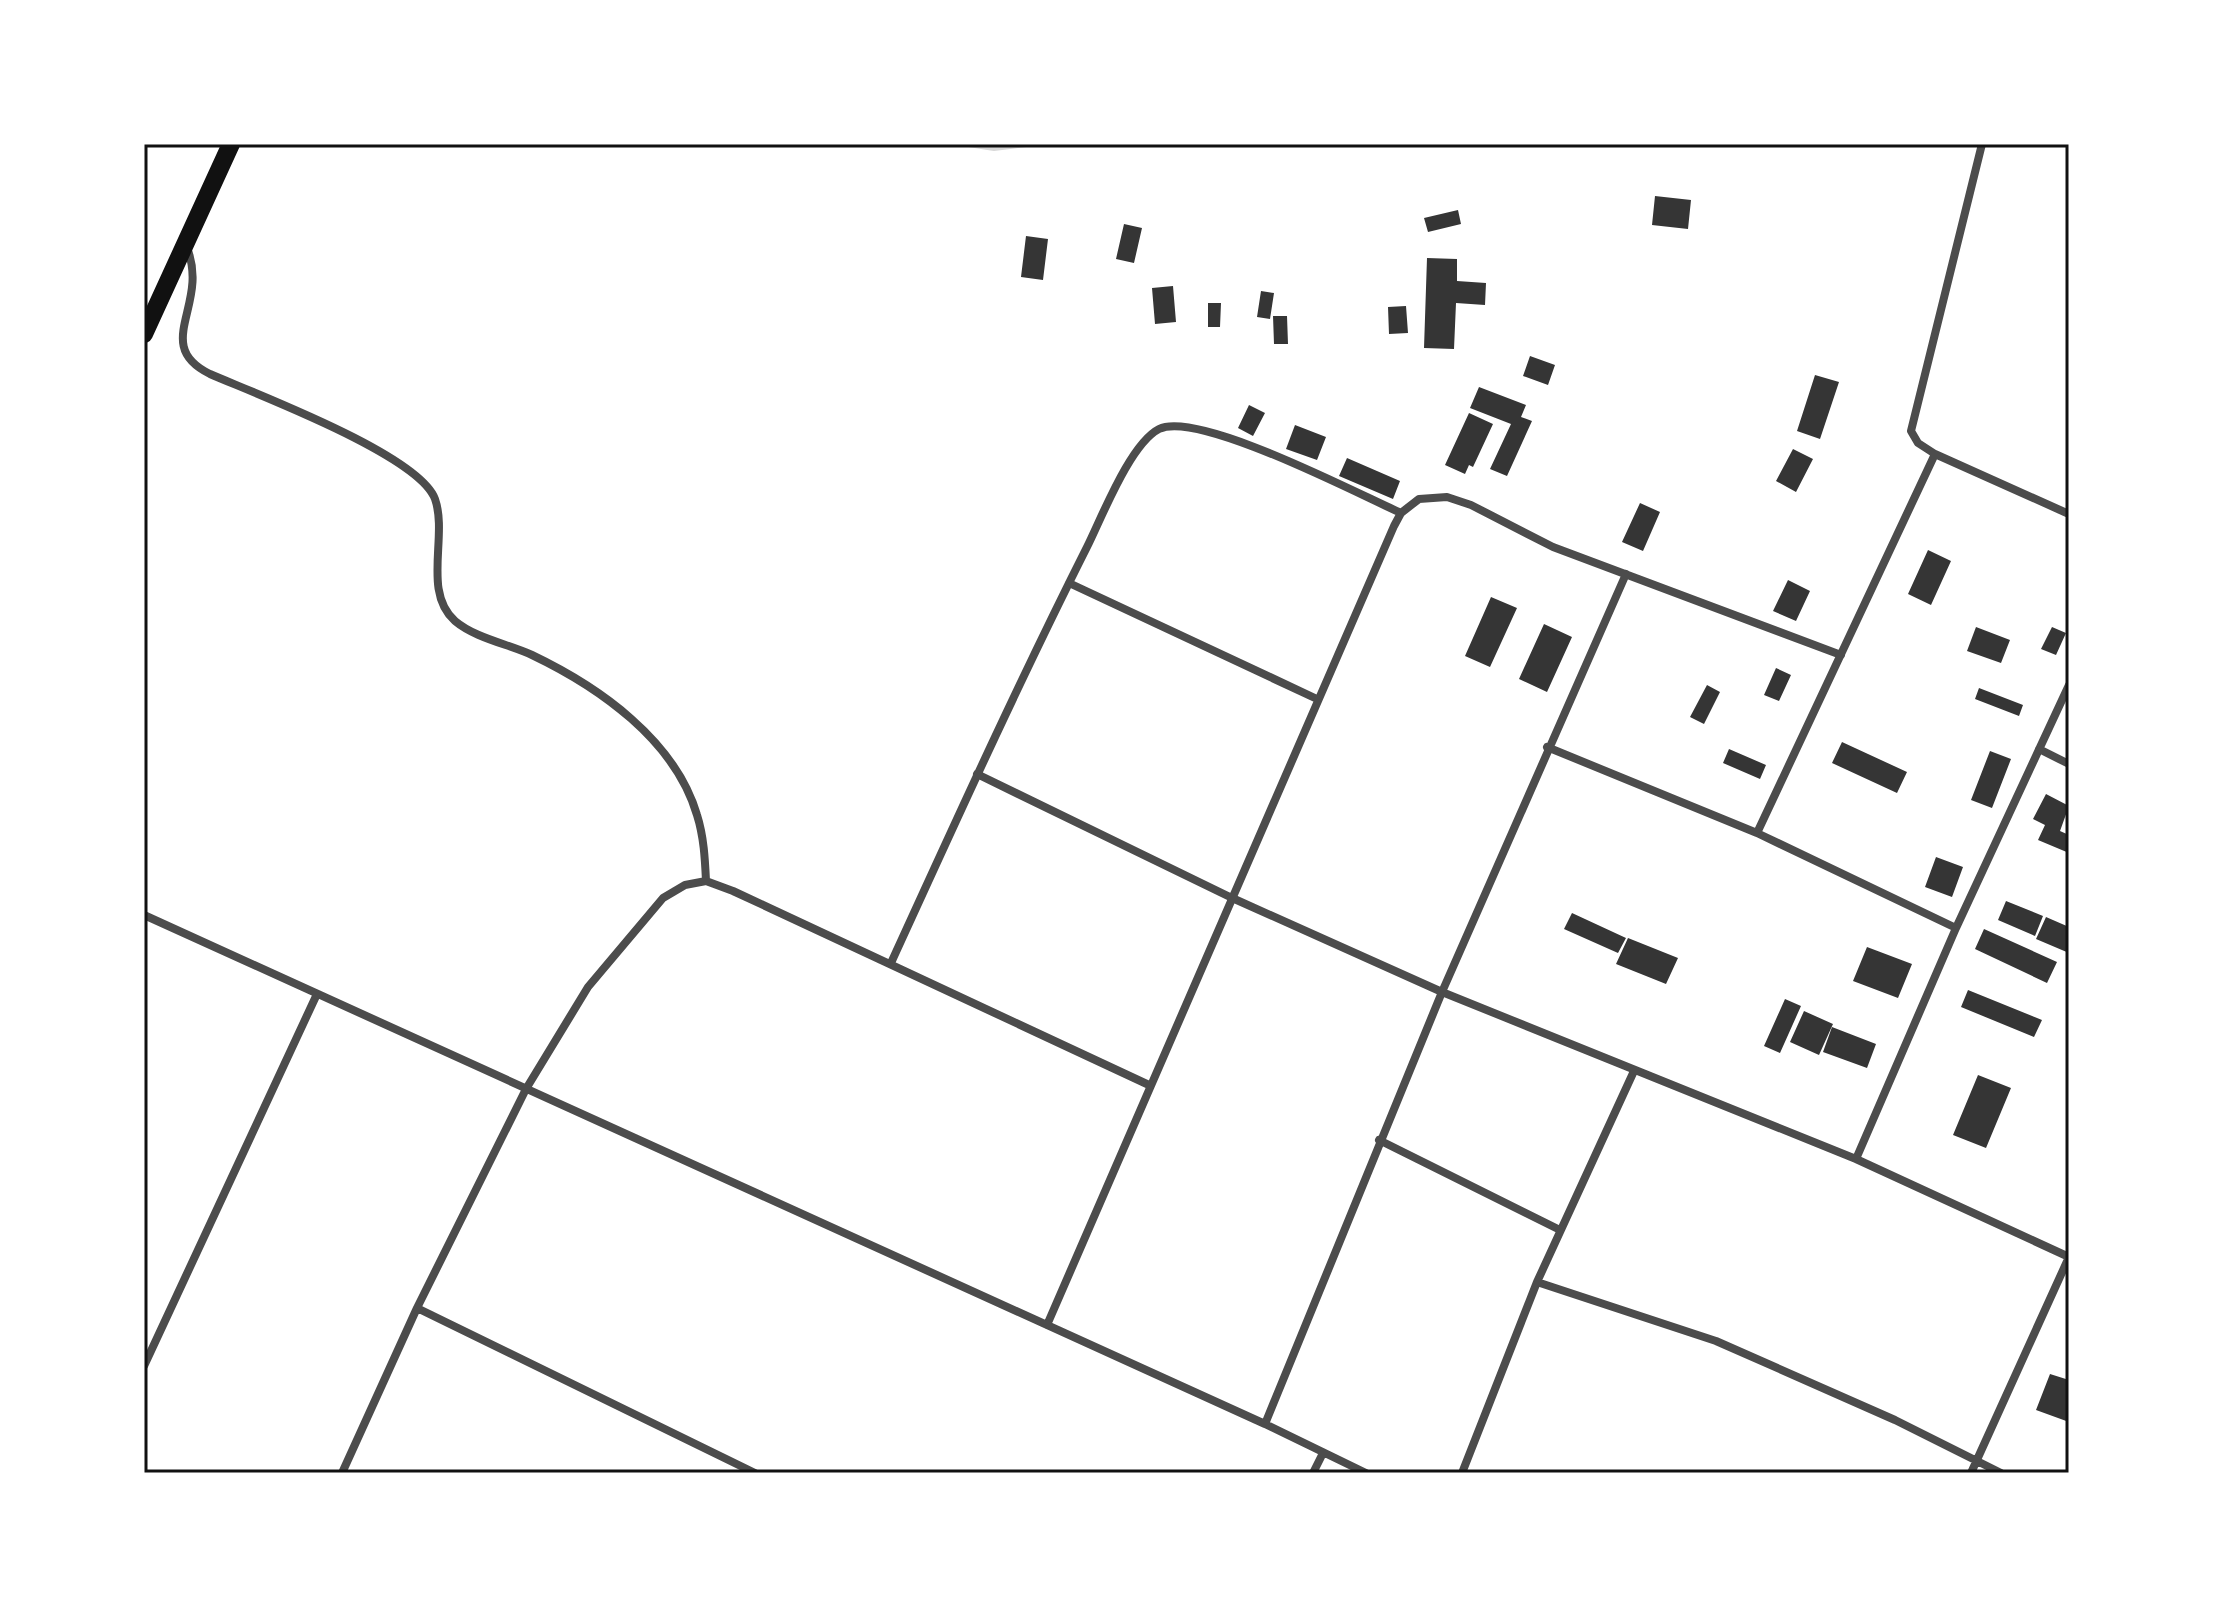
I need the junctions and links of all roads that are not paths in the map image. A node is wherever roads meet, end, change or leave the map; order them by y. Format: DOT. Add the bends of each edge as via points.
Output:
graph roads {
  1 [pos="231,144"];
  2 [pos="1982,144"];
  3 [pos="185,244"];
  4 [pos="144,334"];
  5 [pos="1935,454"];
  6 [pos="1401,513"];
  7 [pos="2069,514"];
  8 [pos="1626,574"];
  9 [pos="1069,583"];
  10 [pos="1841,655"];
  11 [pos="2069,685"];
  12 [pos="1317,699"];
  13 [pos="1547,747"];
  14 [pos="2039,749"];
  15 [pos="2069,764"];
  16 [pos="977,774"];
  17 [pos="1757,833"];
  18 [pos="706,881"];
  19 [pos="1230,897"];
  20 [pos="144,915"];
  21 [pos="1956,928"];
  22 [pos="891,963"];
  23 [pos="1442,992"];
  24 [pos="317,994"];
  25 [pos="1634,1071"];
  26 [pos="1149,1085"];
  27 [pos="526,1089"];
  28 [pos="1379,1140"];
  29 [pos="1856,1159"];
  30 [pos="1560,1230"];
  31 [pos="2069,1257"];
  32 [pos="1537,1282"];
  33 [pos="417,1308"];
  34 [pos="1047,1325"];
  35 [pos="144,1366"];
  36 [pos="1265,1424"];
  37 [pos="1323,1453"];
  38 [pos="1976,1461"];
  39 [pos="342,1473"];
  40 [pos="755,1473"];
  41 [pos="1313,1473"];
  42 [pos="1366,1473"];
  43 [pos="1462,1473"];
  44 [pos="1971,1473"];
  45 [pos="2001,1473"];
  1 -- 3 [label="highway"];
  2 -- 5 [label="street" via="1911,425 1918,443"];
  3 -- 4 [label="highway"];
  3 -- 18 [label="street" via="195,278 181,345 187,360 390,456 427,485 439,518 439,588 445,609 465,629 583,682 653,741 688,792 697,815"];
  5 -- 7 [label="street"];
  5 -- 10 [label="street"];
  6 -- 8 [label="street" via="1419,499 1447,497 1553,547"];
  6 -- 9 [label="street" via="1228,436 1158,429 1137,450"];
  6 -- 12 [label="street"];
  8 -- 10 [label="street"];
  8 -- 13 [label="street"];
  9 -- 12 [label="street"];
  9 -- 16 [label="street"];
  10 -- 17 [label="street"];
  11 -- 14 [label="street"];
  12 -- 19 [label="street"];
  13 -- 17 [label="street"];
  13 -- 23 [label="street"];
  14 -- 15 [label="street"];
  14 -- 21 [label="street"];
  16 -- 19 [label="street"];
  16 -- 22 [label="street"];
  17 -- 21 [label="street"];
  18 -- 22 [label="street"];
  18 -- 27 [label="street" via="685,885 663,898 588,987"];
  19 -- 23 [label="street"];
  19 -- 26 [label="street"];
  20 -- 24 [label="street"];
  21 -- 29 [label="street"];
  22 -- 26 [label="street"];
  23 -- 25 [label="street"];
  23 -- 28 [label="street"];
  24 -- 27 [label="street"];
  24 -- 35 [label="street"];
  25 -- 29 [label="street"];
  25 -- 30 [label="street"];
  26 -- 34 [label="street"];
  27 -- 33 [label="street"];
  27 -- 34 [label="street"];
  28 -- 30 [label="street"];
  28 -- 36 [label="street"];
  29 -- 31 [label="street"];
  30 -- 32 [label="street"];
  31 -- 38 [label="street"];
  32 -- 38 [label="street" via="1716,1341"];
  32 -- 43 [label="street"];
  33 -- 39 [label="street"];
  33 -- 40 [label="street"];
  34 -- 36 [label="street"];
  36 -- 37 [label="street"];
  37 -- 41 [label="street"];
  37 -- 42 [label="street"];
  38 -- 44 [label="street"];
  38 -- 45 [label="street"];
}
